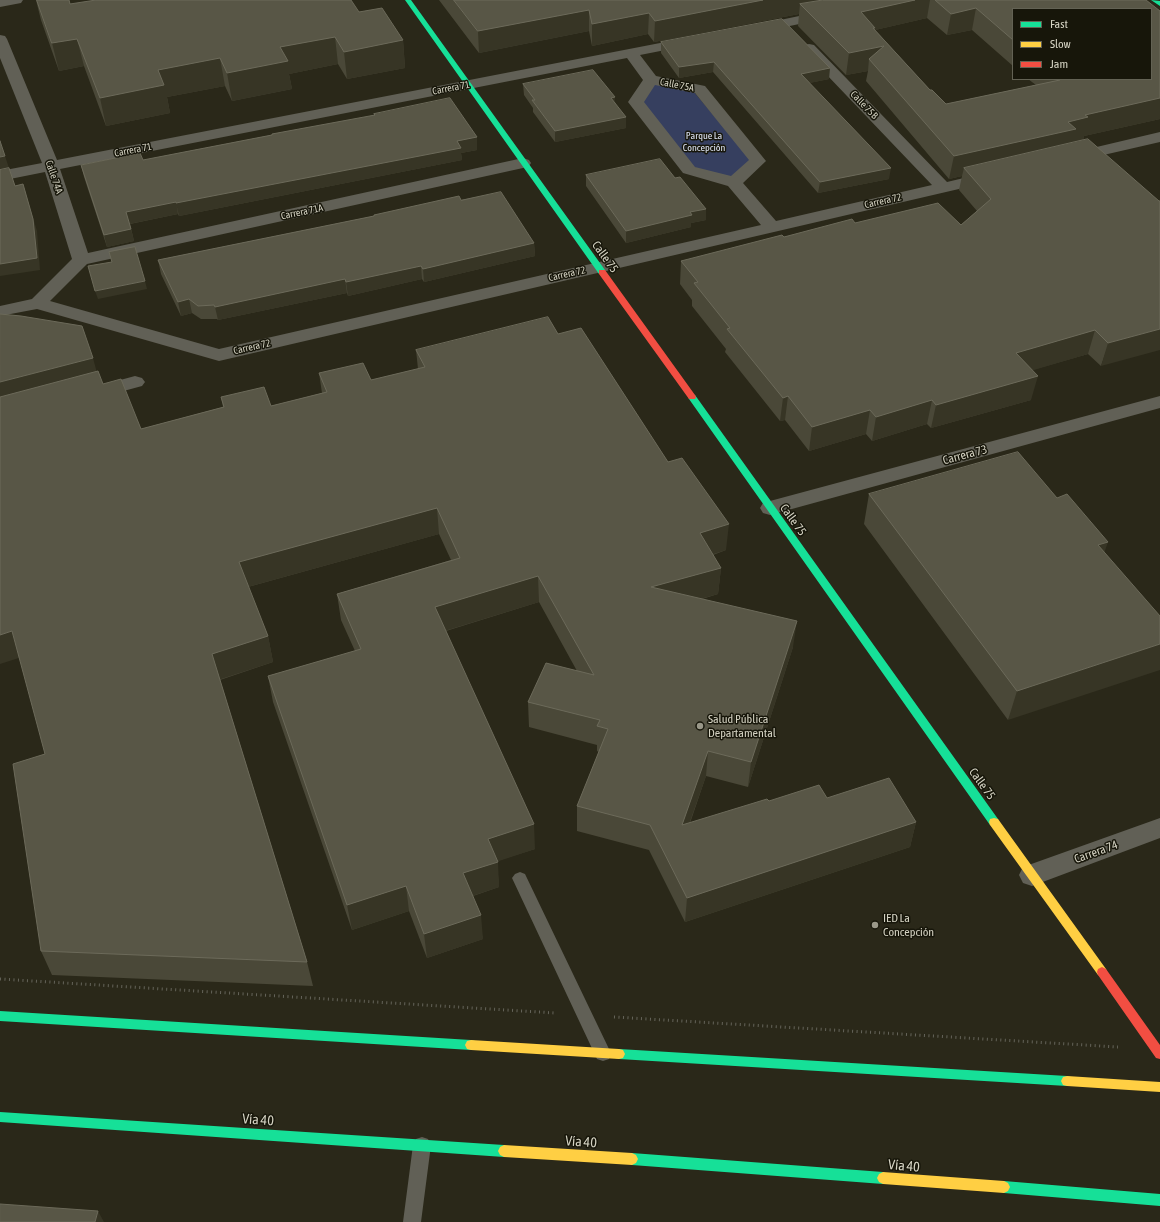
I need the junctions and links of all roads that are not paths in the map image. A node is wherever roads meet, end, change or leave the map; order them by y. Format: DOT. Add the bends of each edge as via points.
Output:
graph roads {
  1 [pos="16,0"];
  2 [pos="408,0"];
  3 [pos="1154,0"];
  4 [pos="0,3"];
  5 [pos="1160,4"];
  6 [pos="840,12"];
  7 [pos="785,23"];
  8 [pos="739,32"];
  9 [pos="708,38"];
  10 [pos="0,39"];
  11 [pos="631,53"];
  12 [pos="651,80"];
  13 [pos="467,85"];
  14 [pos="1160,137"];
  15 [pos="1059,160"];
  16 [pos="523,163"];
  17 [pos="51,166"];
  18 [pos="1005,173"];
  19 [pos="0,176"];
  20 [pos="734,182"];
  21 [pos="943,187"];
  22 [pos="772,227"];
  23 [pos="81,260"];
  24 [pos="598,267"];
  25 [pos="38,303"];
  26 [pos="0,310"];
  27 [pos="135,382"];
  28 [pos="75,398"];
  29 [pos="1160,402"];
  30 [pos="770,508"];
  31 [pos="1160,828"];
  32 [pos="1032,875"];
  33 [pos="520,878"];
  34 [pos="0,1016"];
  35 [pos="603,1054"];
  36 [pos="1160,1054"];
  37 [pos="1160,1087"];
  38 [pos="0,1117"];
  39 [pos="422,1145"];
  40 [pos="1160,1200"];
  41 [pos="412,1222"];
  1 -- 4 [label="street"];
  2 -- 13 [label="main road, Calle 75"];
  3 -- 5 [label="main road"];
  6 -- 7 [label="street"];
  7 -- 8 [label="street"];
  7 -- 21 [label="street, Calle 75B"];
  9 -- 11 [label="street, Carrera 71"];
  10 -- 17 [label="street, Calle 74A"];
  11 -- 12 [label="street, Calle 75A"];
  11 -- 13 [label="street, Carrera 71"];
  12 -- 20 [label="street, Calle 75A" via="636,102 689,170"];
  12 -- 20 [label="street, Calle 75A" via="700,89 758,161"];
  13 -- 16 [label="main road, Calle 75"];
  13 -- 17 [label="street, Carrera 71"];
  14 -- 15 [label="street"];
  16 -- 23 [label="street, Carrera 71A"];
  16 -- 24 [label="main road, Calle 75"];
  17 -- 19 [label="street, Carrera 71"];
  17 -- 23 [label="street, Calle 74A"];
  18 -- 21 [label="street, Carrera 72"];
  20 -- 22 [label="street"];
  21 -- 22 [label="street, Carrera 72"];
  22 -- 24 [label="street, Carrera 72"];
  23 -- 25 [label="street"];
  24 -- 25 [label="street, Carrera 72" via="219,355"];
  24 -- 30 [label="main road, Calle 75"];
  25 -- 26 [label="street, Carrera 72"];
  27 -- 28 [label="street"];
  29 -- 30 [label="street, Carrera 73"];
  30 -- 32 [label="main road, Calle 75"];
  31 -- 32 [label="street, Carrera 74"];
  32 -- 36 [label="main road, Calle 75"];
  33 -- 35 [label="lane"];
  34 -- 35 [label="main road"];
  35 -- 37 [label="main road"];
  38 -- 39 [label="main road, Vía 40"];
  39 -- 40 [label="main road, Vía 40" via="789,1170"];
  39 -- 41 [label="lane"];
}
